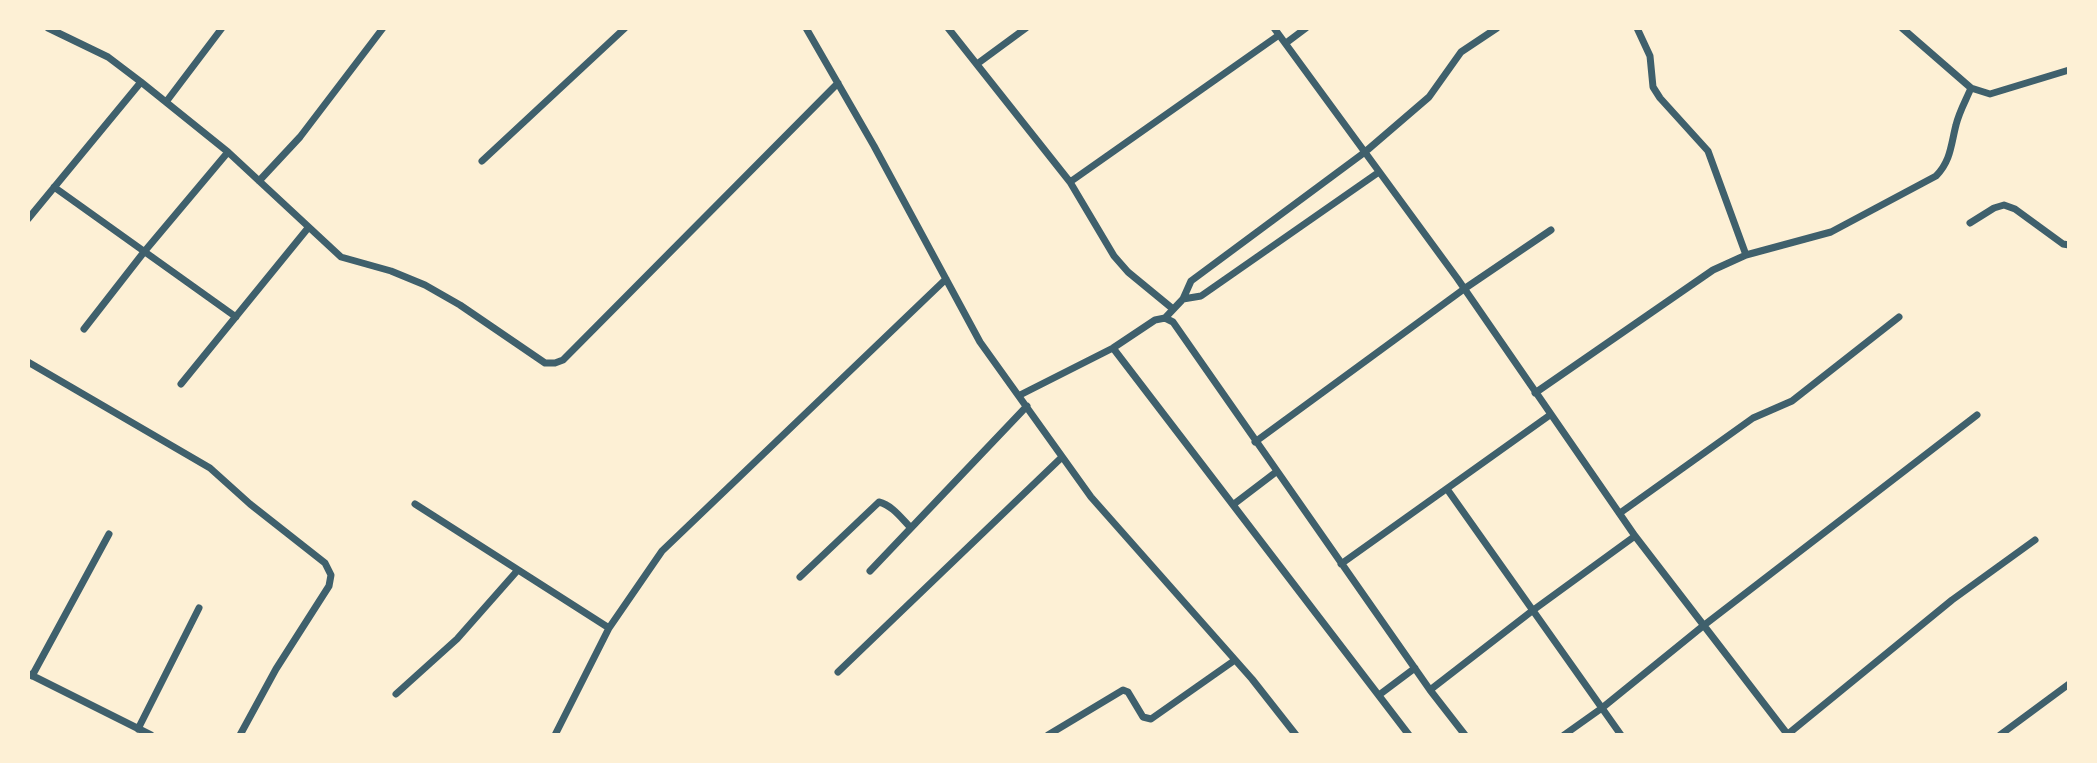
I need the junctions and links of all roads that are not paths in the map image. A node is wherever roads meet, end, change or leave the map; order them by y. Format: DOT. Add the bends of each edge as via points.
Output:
graph roads {
  1 [pos="48,28"];
  2 [pos="71,28"];
  3 [pos="222,28"];
  4 [pos="383,28"];
  5 [pos="625,28"];
  6 [pos="806,28"];
  7 [pos="948,28"];
  8 [pos="1026,28"];
  9 [pos="1306,28"];
  10 [pos="1497,28"];
  11 [pos="1637,28"];
  12 [pos="1902,28"];
  13 [pos="1277,31"];
  14 [pos="65,37"];
  15 [pos="1286,43"];
  16 [pos="977,64"];
  17 [pos="2069,70"];
  18 [pos="141,82"];
  19 [pos="838,83"];
  20 [pos="1971,88"];
  21 [pos="166,102"];
  22 [pos="228,152"];
  23 [pos="1365,152"];
  24 [pos="482,161"];
  25 [pos="1379,172"];
  26 [pos="259,181"];
  27 [pos="1070,182"];
  28 [pos="54,187"];
  29 [pos="28,201"];
  30 [pos="37,208"];
  31 [pos="28,219"];
  32 [pos="1970,223"];
  33 [pos="308,228"];
  34 [pos="1551,230"];
  35 [pos="2069,245"];
  36 [pos="144,252"];
  37 [pos="1746,255"];
  38 [pos="946,279"];
  39 [pos="1464,289"];
  40 [pos="1183,299"];
  41 [pos="1173,309"];
  42 [pos="236,317"];
  43 [pos="1899,317"];
  44 [pos="1164,318"];
  45 [pos="84,329"];
  46 [pos="1113,348"];
  47 [pos="28,362"];
  48 [pos="181,384"];
  49 [pos="1535,393"];
  50 [pos="1020,395"];
  51 [pos="1027,405"];
  52 [pos="1550,415"];
  53 [pos="1977,415"];
  54 [pos="1255,442"];
  55 [pos="1061,458"];
  56 [pos="1276,472"];
  57 [pos="1447,489"];
  58 [pos="415,504"];
  59 [pos="1234,504"];
  60 [pos="1620,513"];
  61 [pos="911,528"];
  62 [pos="108,534"];
  63 [pos="1635,536"];
  64 [pos="2035,540"];
  65 [pos="1341,564"];
  66 [pos="517,571"];
  67 [pos="870,571"];
  68 [pos="800,577"];
  69 [pos="199,608"];
  70 [pos="1532,611"];
  71 [pos="1703,626"];
  72 [pos="609,628"];
  73 [pos="1235,660"];
  74 [pos="1415,668"];
  75 [pos="838,672"];
  76 [pos="30,675"];
  77 [pos="2069,684"];
  78 [pos="1430,690"];
  79 [pos="396,694"];
  80 [pos="1379,695"];
  81 [pos="1602,708"];
  82 [pos="138,729"];
  83 [pos="151,735"];
  84 [pos="240,735"];
  85 [pos="555,735"];
  86 [pos="1048,735"];
  87 [pos="1296,735"];
  88 [pos="1409,735"];
  89 [pos="1465,735"];
  90 [pos="1564,735"];
  91 [pos="1621,735"];
  92 [pos="1788,735"];
  93 [pos="2000,735"];
  1 -- 14 [label="street"];
  2 -- 14 [label="street"];
  3 -- 21 [label="street"];
  4 -- 26 [label="street" via="300,137"];
  5 -- 24 [label="street"];
  6 -- 19 [label="street"];
  7 -- 16 [label="street"];
  8 -- 16 [label="street"];
  9 -- 15 [label="street"];
  10 -- 23 [label="street" via="1461,52 1429,97"];
  11 -- 37 [label="street" via="1650,56 1653,87 1715,164"];
  12 -- 20 [label="street"];
  13 -- 15 [label="street"];
  13 -- 27 [label="street"];
  14 -- 18 [label="street" via="108,57"];
  15 -- 23 [label="street"];
  16 -- 27 [label="street"];
  17 -- 20 [label="street" via="1990,93"];
  18 -- 21 [label="street"];
  18 -- 28 [label="street"];
  19 -- 33 [label="street" via="555,363 545,363 425,285 341,257"];
  19 -- 38 [label="street"];
  20 -- 37 [label="street" via="1956,122 1950,156 1936,176 1832,232"];
  21 -- 22 [label="street"];
  22 -- 26 [label="street"];
  22 -- 36 [label="street"];
  23 -- 25 [label="street"];
  23 -- 40 [label="street" via="1191,281"];
  25 -- 39 [label="street"];
  25 -- 40 [label="street" via="1201,296"];
  26 -- 33 [label="street"];
  27 -- 41 [label="street" via="1114,256"];
  28 -- 30 [label="street"];
  28 -- 36 [label="street"];
  29 -- 30 [label="street"];
  30 -- 31 [label="street"];
  32 -- 35 [label="street" via="2004,205"];
  33 -- 42 [label="street"];
  34 -- 39 [label="street"];
  36 -- 42 [label="street"];
  36 -- 45 [label="street"];
  37 -- 49 [label="street" via="1679,292"];
  38 -- 50 [label="street" via="980,342"];
  38 -- 72 [label="street" via="686,526 662,551"];
  39 -- 49 [label="street"];
  39 -- 54 [label="street"];
  40 -- 41 [label="street"];
  41 -- 44 [label="street"];
  42 -- 48 [label="street"];
  43 -- 60 [label="street" via="1792,401 1753,418"];
  44 -- 46 [label="street"];
  44 -- 54 [label="street" via="1173,322"];
  46 -- 50 [label="street"];
  46 -- 59 [label="street"];
  47 -- 84 [label="street" via="210,468 326,563 329,586"];
  49 -- 52 [label="street"];
  50 -- 51 [label="street"];
  51 -- 55 [label="street"];
  51 -- 61 [label="street"];
  52 -- 57 [label="street"];
  52 -- 60 [label="street"];
  53 -- 71 [label="street"];
  54 -- 56 [label="street"];
  55 -- 73 [label="street"];
  55 -- 75 [label="street"];
  56 -- 59 [label="street"];
  56 -- 65 [label="street"];
  57 -- 65 [label="street"];
  57 -- 70 [label="street"];
  58 -- 66 [label="street"];
  59 -- 80 [label="street"];
  60 -- 63 [label="street"];
  61 -- 67 [label="street"];
  61 -- 68 [label="street" via="879,502"];
  62 -- 76 [label="street"];
  63 -- 70 [label="street"];
  63 -- 71 [label="street"];
  64 -- 92 [label="street" via="1952,600"];
  65 -- 74 [label="street"];
  66 -- 72 [label="street"];
  66 -- 79 [label="street" via="457,639"];
  69 -- 82 [label="street"];
  70 -- 78 [label="street"];
  70 -- 81 [label="street"];
  71 -- 81 [label="street"];
  71 -- 92 [label="street"];
  72 -- 85 [label="street"];
  73 -- 86 [label="street" via="1151,719 1143,717 1123,690"];
  73 -- 87 [label="street"];
  74 -- 78 [label="street"];
  74 -- 80 [label="street"];
  76 -- 82 [label="street"];
  77 -- 93 [label="street"];
  78 -- 89 [label="street"];
  80 -- 88 [label="street"];
  81 -- 90 [label="street"];
  81 -- 91 [label="street"];
  82 -- 83 [label="street"];
}
